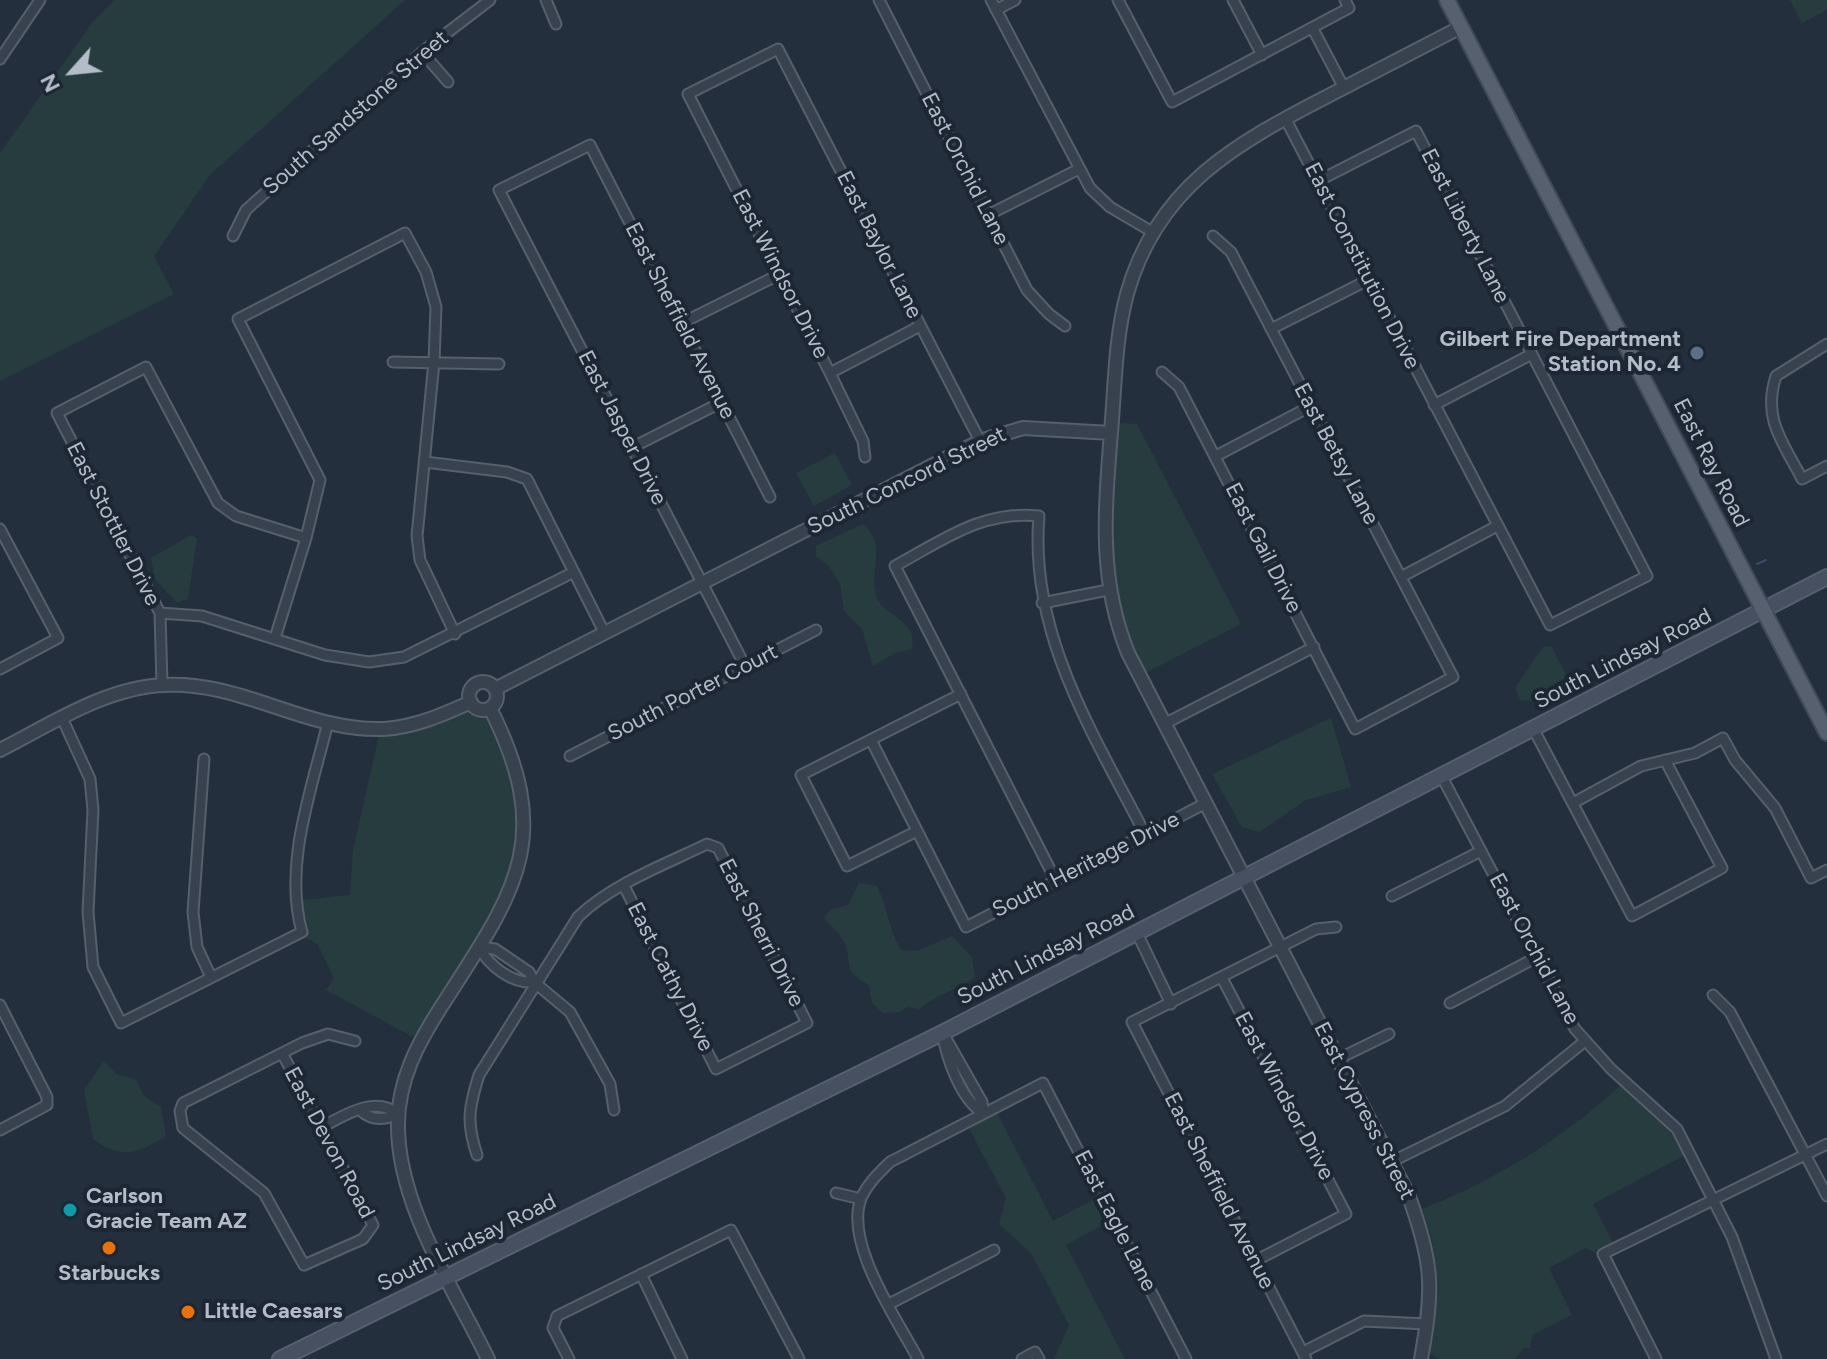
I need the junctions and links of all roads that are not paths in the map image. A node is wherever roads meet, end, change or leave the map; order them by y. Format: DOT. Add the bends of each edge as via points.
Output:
graph roads {
  1 [pos="40,0"];
  2 [pos="490,0"];
  3 [pos="546,0"];
  4 [pos="879,0"];
  5 [pos="991,0"];
  6 [pos="1015,0"];
  7 [pos="1118,0"];
  8 [pos="1233,0"];
  9 [pos="1447,0"];
  10 [pos="1347,4"];
  11 [pos="996,10"];
  12 [pos="556,24"];
  13 [pos="1461,27"];
  14 [pos="1313,29"];
  15 [pos="422,52"];
  16 [pos="1262,55"];
  17 [pos="0,59"];
  18 [pos="448,82"];
  19 [pos="1344,88"];
  20 [pos="688,94"];
  21 [pos="1285,118"];
  22 [pos="1079,169"];
  23 [pos="1318,181"];
  24 [pos="499,190"];
  25 [pos="988,215"];
  26 [pos="1154,233"];
  27 [pos="233,236"];
  28 [pos="1213,236"];
  29 [pos="780,274"];
  30 [pos="1370,279"];
  31 [pos="682,323"];
  32 [pos="920,326"];
  33 [pos="1065,326"];
  34 [pos="1271,329"];
  35 [pos="1827,344"];
  36 [pos="1532,354"];
  37 [pos="393,362"];
  38 [pos="434,362"];
  39 [pos="499,364"];
  40 [pos="1162,372"];
  41 [pos="830,373"];
  42 [pos="722,402"];
  43 [pos="1434,405"];
  44 [pos="1311,406"];
  45 [pos="1111,433"];
  46 [pos="980,441"];
  47 [pos="633,447"];
  48 [pos="1216,456"];
  49 [pos="865,457"];
  50 [pos="425,462"];
  51 [pos="1827,466"];
  52 [pos="770,497"];
  53 [pos="1497,526"];
  54 [pos="0,529"];
  55 [pos="306,538"];
  56 [pos="574,572"];
  57 [pos="1401,577"];
  58 [pos="1827,577"];
  59 [pos="701,583"];
  60 [pos="1108,590"];
  61 [pos="1042,603"];
  62 [pos="1763,611"];
  63 [pos="160,613"];
  64 [pos="1550,625"];
  65 [pos="816,630"];
  66 [pos="604,632"];
  67 [pos="455,634"];
  68 [pos="275,638"];
  69 [pos="1314,647"];
  70 [pos="745,666"];
  71 [pos="0,669"];
  72 [pos="162,685"];
  73 [pos="495,689"];
  74 [pos="961,694"];
  75 [pos="471,702"];
  76 [pos="490,708"];
  77 [pos="62,718"];
  78 [pos="328,722"];
  79 [pos="1164,724"];
  80 [pos="1355,729"];
  81 [pos="1534,730"];
  82 [pos="1827,733"];
  83 [pos="871,740"];
  84 [pos="0,750"];
  85 [pos="570,756"];
  86 [pos="204,759"];
  87 [pos="1665,760"];
  88 [pos="1442,777"];
  89 [pos="1206,803"];
  90 [pos="1573,803"];
  91 [pos="917,831"];
  92 [pos="1145,834"];
  93 [pos="1481,851"];
  94 [pos="1827,870"];
  95 [pos="1244,878"];
  96 [pos="1056,881"];
  97 [pos="624,886"];
  98 [pos="1392,896"];
  99 [pos="1336,927"];
  100 [pos="1137,933"];
  101 [pos="479,947"];
  102 [pos="1279,947"];
  103 [pos="1537,957"];
  104 [pos="211,977"];
  105 [pos="1222,978"];
  106 [pos="534,982"];
  107 [pos="1713,995"];
  108 [pos="1450,1003"];
  109 [pos="1171,1004"];
  110 [pos="0,1005"];
  111 [pos="942,1033"];
  112 [pos="1389,1034"];
  113 [pos="355,1041"];
  114 [pos="1585,1041"];
  115 [pos="282,1053"];
  116 [pos="1338,1059"];
  117 [pos="716,1069"];
  118 [pos="614,1110"];
  119 [pos="983,1113"];
  120 [pos="398,1114"];
  121 [pos="322,1127"];
  122 [pos="0,1130"];
  123 [pos="1827,1144"];
  124 [pos="477,1155"];
  125 [pos="1807,1157"];
  126 [pos="1393,1161"];
  127 [pos="836,1193"];
  128 [pos="1827,1196"];
  129 [pos="861,1199"];
  130 [pos="1715,1200"];
  131 [pos="994,1250"];
  132 [pos="1255,1261"];
  133 [pos="641,1274"];
  134 [pos="448,1277"];
  135 [pos="889,1304"];
  136 [pos="1427,1324"];
  137 [pos="1037,1356"];
  138 [pos="1304,1356"];
  139 [pos="280,1359"];
  140 [pos="488,1359"];
  141 [pos="569,1359"];
  142 [pos="682,1359"];
  143 [pos="799,1359"];
  144 [pos="918,1359"];
  145 [pos="1022,1359"];
  146 [pos="1186,1359"];
  147 [pos="1421,1359"];
  148 [pos="1656,1359"];
  149 [pos="1776,1359"];
  1 -- 17 [label="street"];
  2 -- 15 [label="street, South Sandstone Street"];
  3 -- 12 [label="street"];
  4 -- 25 [label="street, East Orchid Lane"];
  5 -- 11 [label="street"];
  6 -- 11 [label="street"];
  7 -- 16 [label="street" via="1172,102"];
  8 -- 16 [label="street"];
  9 -- 13 [label="main road, East Ray Road"];
  10 -- 14 [label="street"];
  11 -- 22 [label="street"];
  13 -- 19 [label="street"];
  13 -- 62 [label="main road, East Ray Road"];
  14 -- 16 [label="street"];
  14 -- 19 [label="street"];
  15 -- 18 [label="street"];
  15 -- 27 [label="street, South Sandstone Street" via="246,210"];
  19 -- 21 [label="street"];
  20 -- 29 [label="street, East Windsor Drive"];
  20 -- 32 [label="street, East Baylor Lane" via="778,49"];
  21 -- 23 [label="street, East Constitution Drive"];
  21 -- 26 [label="street" via="1235,146 1199,175"];
  22 -- 25 [label="street"];
  22 -- 26 [label="street" via="1110,207"];
  23 -- 30 [label="street, East Constitution Drive"];
  23 -- 36 [label="street, East Liberty Lane" via="1416,131"];
  24 -- 31 [label="street, East Sheffield Avenue" via="590,145"];
  24 -- 47 [label="street, East Jasper Drive"];
  25 -- 33 [label="street, East Orchid Lane" via="1027,290"];
  26 -- 45 [label="street" via="1124,305"];
  28 -- 34 [label="street, East Betsy Lane" via="1231,252"];
  29 -- 31 [label="street"];
  29 -- 41 [label="street, East Windsor Drive"];
  30 -- 34 [label="street"];
  30 -- 43 [label="street, East Constitution Drive"];
  31 -- 42 [label="street, East Sheffield Avenue"];
  32 -- 41 [label="street"];
  32 -- 46 [label="street, East Baylor Lane"];
  34 -- 44 [label="street, East Betsy Lane"];
  35 -- 51 [label="street" via="1776,376 1768,405 1802,479"];
  36 -- 43 [label="street"];
  36 -- 64 [label="street, East Liberty Lane" via="1647,576"];
  37 -- 38 [label="street"];
  38 -- 39 [label="street"];
  38 -- 50 [label="street"];
  38 -- 55 [label="street" via="432,289 405,233 238,319 320,480"];
  40 -- 48 [label="street, East Gail Drive" via="1179,387"];
  41 -- 49 [label="street, East Windsor Drive" via="863,441"];
  42 -- 47 [label="street"];
  42 -- 52 [label="street, East Sheffield Avenue"];
  43 -- 53 [label="street, East Constitution Drive"];
  44 -- 48 [label="street"];
  44 -- 57 [label="street, East Betsy Lane"];
  45 -- 46 [label="street, South Concord Street" via="1023,428"];
  45 -- 60 [label="street" via="1104,539"];
  46 -- 59 [label="street, South Concord Street"];
  47 -- 59 [label="street, East Jasper Drive"];
  48 -- 69 [label="street, East Gail Drive"];
  50 -- 56 [label="street" via="527,479"];
  50 -- 67 [label="street" via="417,536 420,560"];
  53 -- 57 [label="street"];
  53 -- 64 [label="street, East Constitution Drive"];
  54 -- 71 [label="street" via="58,638"];
  55 -- 63 [label="street, East Stottler Drive" via="236,516 218,503 146,367 57,413"];
  55 -- 68 [label="street"];
  56 -- 66 [label="street"];
  56 -- 67 [label="street"];
  57 -- 80 [label="street, East Betsy Lane" via="1453,677"];
  58 -- 62 [label="main road, South Lindsay Road"];
  59 -- 66 [label="street, South Concord Street"];
  59 -- 70 [label="street, East Jasper Drive"];
  60 -- 61 [label="street"];
  60 -- 79 [label="street" via="1128,653"];
  61 -- 74 [label="street" via="1039,516 987,518 895,566"];
  61 -- 92 [label="street" via="1068,684"];
  62 -- 81 [label="main road, South Lindsay Road"];
  62 -- 82 [label="main road, East Ray Road"];
  63 -- 68 [label="street" via="202,616"];
  63 -- 72 [label="street, East Stottler Drive"];
  65 -- 70 [label="street, South Porter Court"];
  66 -- 73 [label="street, South Concord Street"];
  67 -- 68 [label="street" via="404,657 369,662 325,655"];
  69 -- 79 [label="street"];
  69 -- 80 [label="street, East Gail Drive"];
  70 -- 85 [label="street, South Porter Court"];
  72 -- 77 [label="street" via="112,695"];
  72 -- 78 [label="street" via="209,687"];
  73 -- 75 [label="street" via="483,682 474,685"];
  73 -- 76 [label="street"];
  74 -- 83 [label="street"];
  74 -- 96 [label="street"];
  75 -- 76 [label="street"];
  75 -- 78 [label="street" via="426,722 399,727"];
  76 -- 101 [label="street" via="518,773 524,829 510,893"];
  77 -- 84 [label="street"];
  77 -- 104 [label="street" via="92,794 88,912 93,967 121,1023"];
  78 -- 104 [label="street" via="298,856 295,900 302,932"];
  79 -- 89 [label="street"];
  81 -- 88 [label="main road, South Lindsay Road"];
  81 -- 90 [label="street"];
  83 -- 91 [label="street"];
  83 -- 91 [label="street" via="801,775 847,866"];
  86 -- 104 [label="street" via="193,912 197,947"];
  87 -- 90 [label="street" via="1641,766"];
  87 -- 90 [label="street" via="1722,868 1632,916"];
  87 -- 94 [label="street" via="1695,753 1723,738 1775,808 1811,878"];
  88 -- 93 [label="street, East Orchid Lane"];
  88 -- 95 [label="main road, South Lindsay Road"];
  89 -- 92 [label="street, South Heritage Drive"];
  89 -- 95 [label="street"];
  91 -- 96 [label="street, South Heritage Drive" via="966,927"];
  92 -- 96 [label="street, South Heritage Drive"];
  93 -- 98 [label="street"];
  93 -- 103 [label="street, East Orchid Lane"];
  95 -- 100 [label="main road, South Lindsay Road"];
  95 -- 102 [label="street, East Cypress Street"];
  97 -- 106 [label="street" via="578,917"];
  97 -- 117 [label="street, East Cathy Drive"];
  97 -- 117 [label="street, East Sherri Drive" via="714,844 807,1023"];
  99 -- 102 [label="street" via="1316,929"];
  100 -- 109 [label="street"];
  100 -- 111 [label="main road, South Lindsay Road"];
  101 -- 106 [label="street" via="487,960 521,983"];
  101 -- 120 [label="street" via="412,1057"];
  102 -- 105 [label="street"];
  102 -- 116 [label="street, East Cypress Street"];
  103 -- 108 [label="street"];
  103 -- 114 [label="street, East Orchid Lane"];
  105 -- 109 [label="street"];
  105 -- 132 [label="street, East Windsor Drive" via="1346,1214"];
  106 -- 118 [label="street" via="580,1025 610,1084"];
  106 -- 124 [label="street" via="479,1075 468,1129"];
  107 -- 125 [label="street" via="1730,1012"];
  109 -- 132 [label="street, East Sheffield Avenue" via="1132,1022"];
  110 -- 122 [label="street" via="47,1097 47,1105"];
  111 -- 119 [label="street" via="946,1054 973,1107"];
  111 -- 134 [label="main road, South Lindsay Road"];
  112 -- 116 [label="street"];
  113 -- 115 [label="street" via="320,1035"];
  114 -- 126 [label="street" via="1505,1106"];
  114 -- 130 [label="street, East Orchid Lane" via="1677,1129"];
  115 -- 121 [label="street, East Devon Road"];
  115 -- 121 [label="street, East Devon Road" via="183,1103 180,1118 190,1135 264,1193 304,1265 371,1233 370,1217"];
  116 -- 126 [label="street, East Cypress Street"];
  119 -- 129 [label="street" via="890,1162"];
  119 -- 146 [label="street, East Eagle Lane" via="1043,1083"];
  120 -- 121 [label="street" via="390,1107 369,1105"];
  120 -- 134 [label="street" via="404,1175"];
  123 -- 125 [label="street"];
  125 -- 128 [label="street"];
  125 -- 130 [label="street"];
  126 -- 136 [label="street, East Cypress Street" via="1430,1265"];
  127 -- 129 [label="street"];
  129 -- 135 [label="street" via="860,1246"];
  130 -- 148 [label="street" via="1603,1254"];
  130 -- 149 [label="street, East Orchid Lane"];
  131 -- 135 [label="street"];
  132 -- 138 [label="street, East Sheffield Avenue"];
  133 -- 141 [label="street" via="553,1321"];
  133 -- 142 [label="street"];
  133 -- 143 [label="street" via="731,1230"];
  134 -- 139 [label="main road, South Lindsay Road"];
  134 -- 140 [label="street"];
  135 -- 144 [label="street"];
  136 -- 138 [label="street" via="1364,1321"];
  136 -- 147 [label="street, East Cypress Street"];
  137 -- 145 [label="street"];
}
